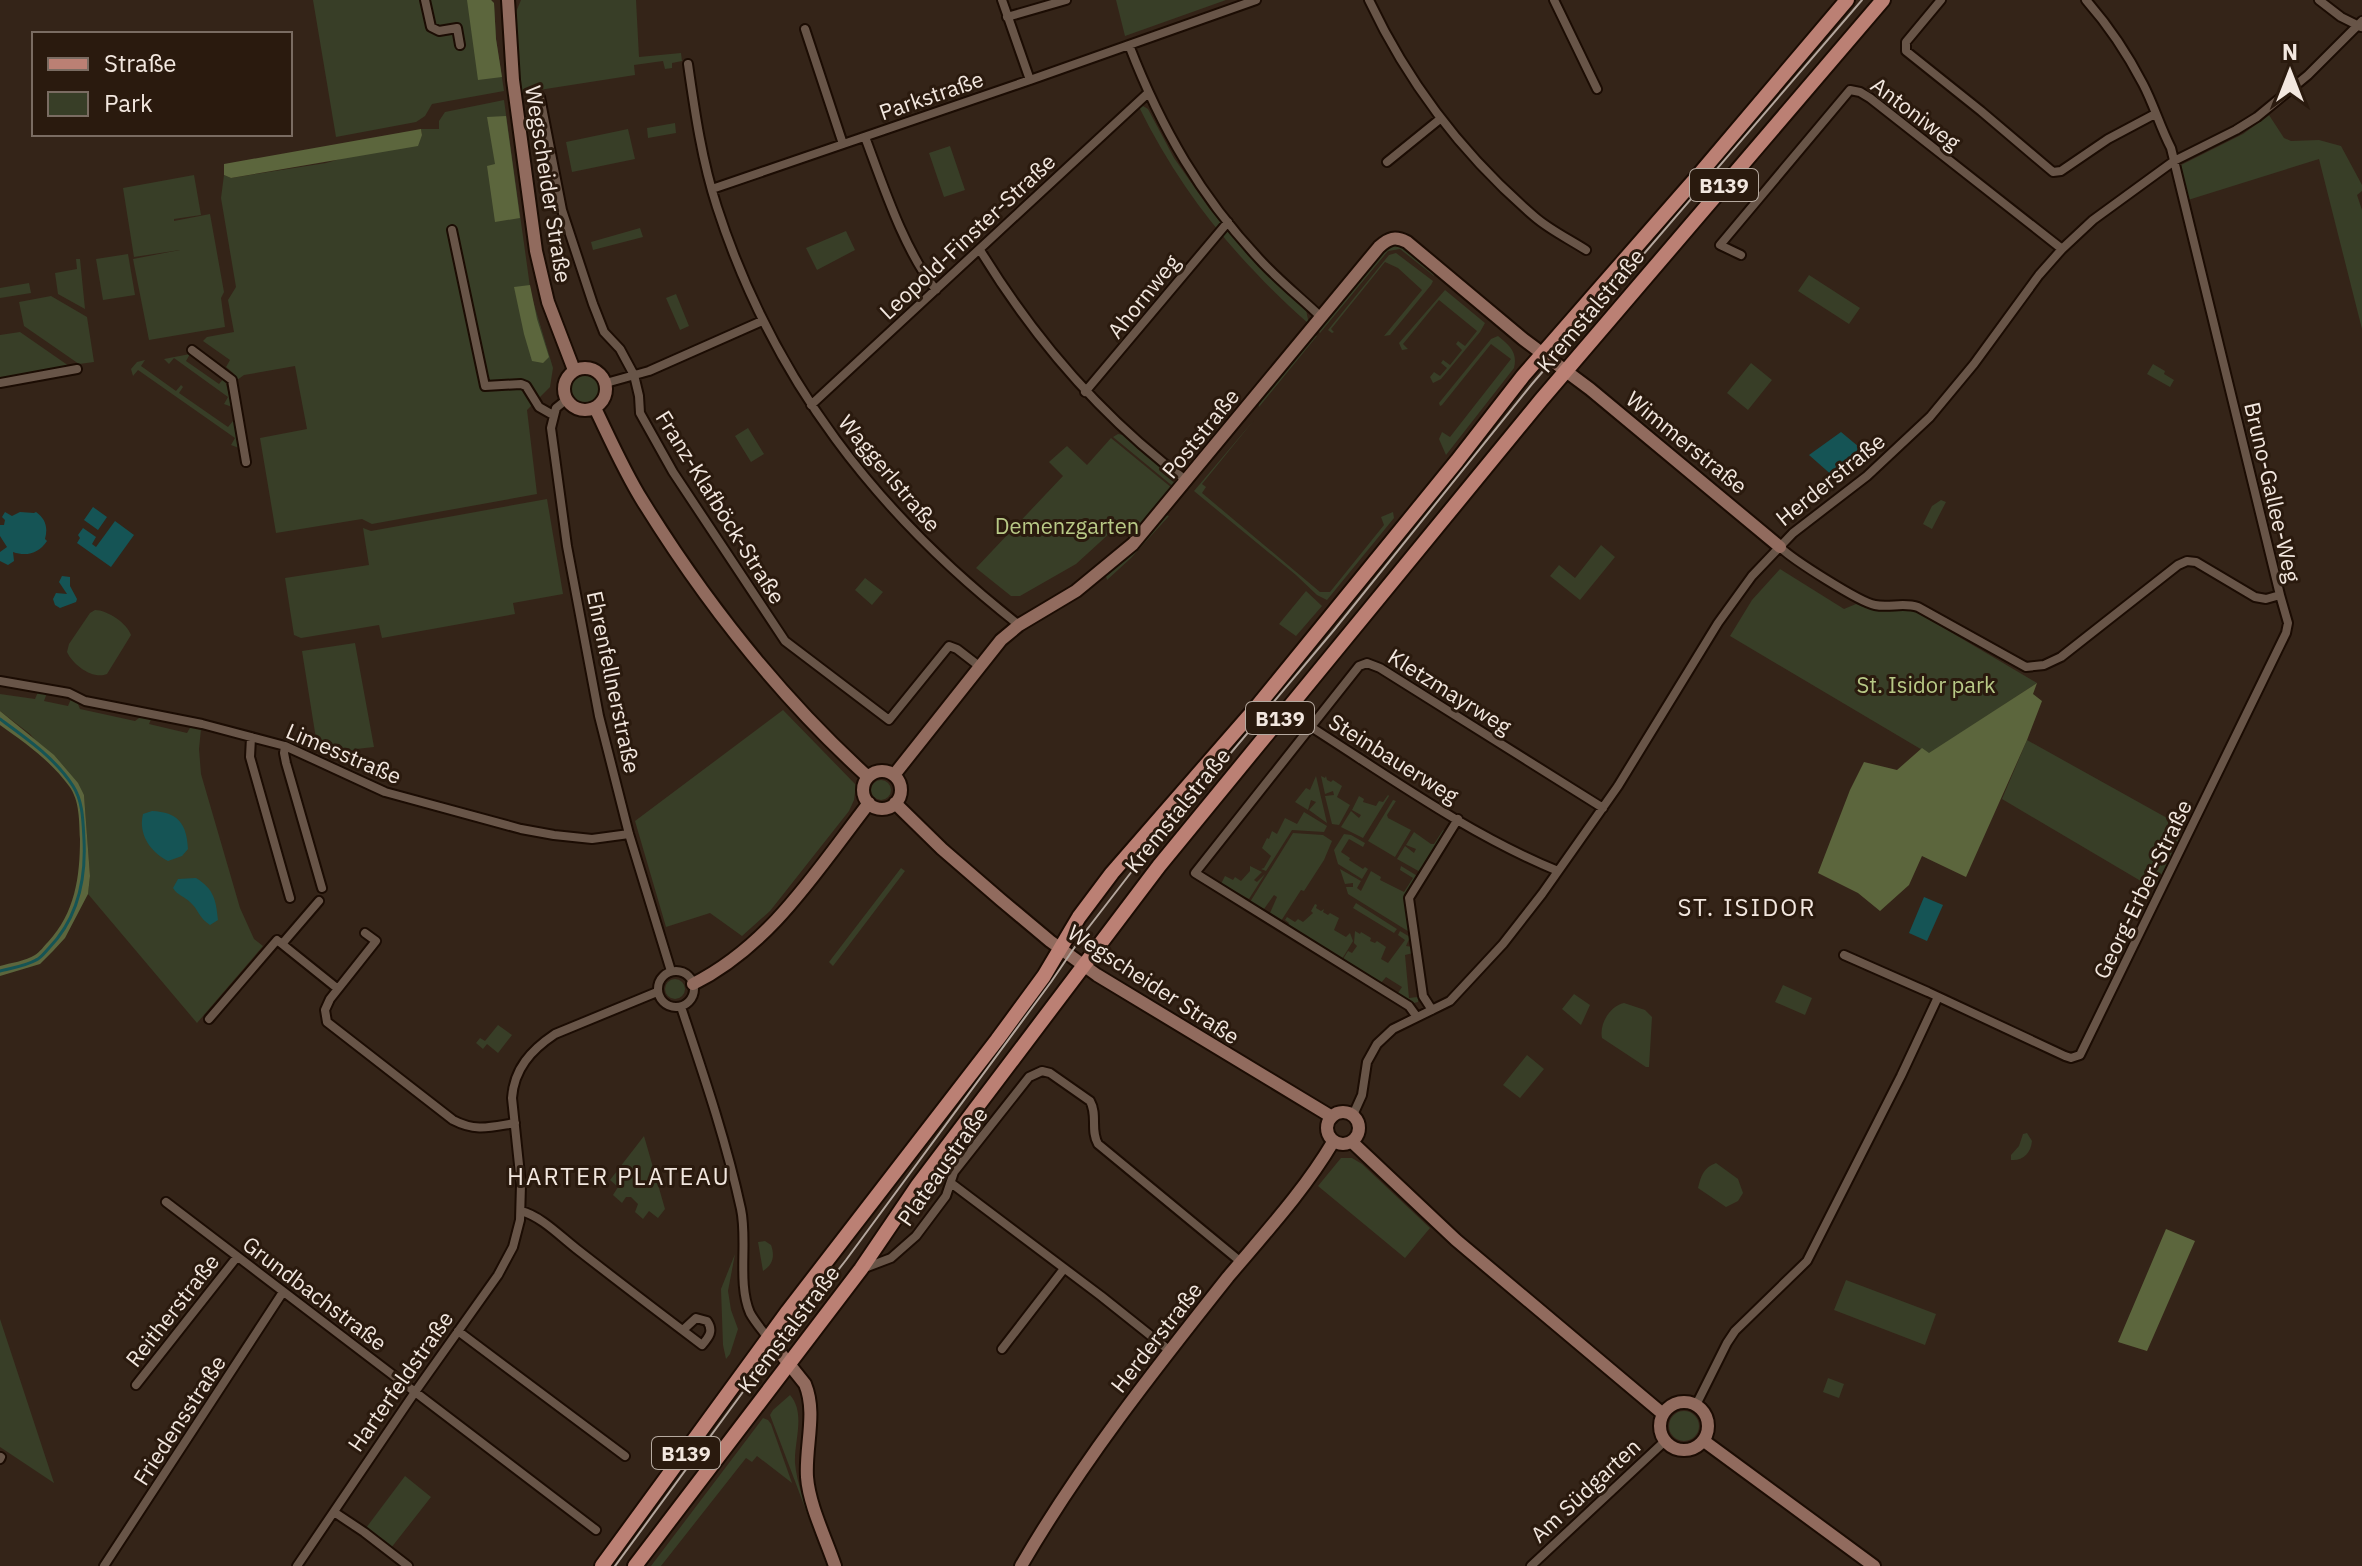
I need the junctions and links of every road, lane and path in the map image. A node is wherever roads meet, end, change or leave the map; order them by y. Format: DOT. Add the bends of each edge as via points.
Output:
graph roads {
  1 [pos="425,0"];
  2 [pos="508,0"];
  3 [pos="1002,0"];
  4 [pos="1066,0"];
  5 [pos="1256,0"];
  6 [pos="1369,0"];
  7 [pos="1554,0"];
  8 [pos="1847,0"];
  9 [pos="1883,0"];
  10 [pos="1941,0"];
  11 [pos="2086,0"];
  12 [pos="2319,0"];
  13 [pos="1007,17"];
  14 [pos="2361,25"];
  15 [pos="805,29"];
  16 [pos="460,45"];
  17 [pos="1129,45"];
  18 [pos="688,64"];
  19 [pos="1030,80"];
  20 [pos="1597,89"];
  21 [pos="1147,94"];
  22 [pos="540,97"];
  23 [pos="2155,114"];
  24 [pos="1440,119"];
  25 [pos="865,137"];
  26 [pos="843,144"];
  27 [pos="2174,161"];
  28 [pos="1387,162"];
  29 [pos="712,189"];
  30 [pos="1228,222"];
  31 [pos="452,230"];
  32 [pos="2062,249"];
  33 [pos="980,250"];
  34 [pos="1586,250"];
  35 [pos="1741,255"];
  36 [pos="936,290"];
  37 [pos="1321,317"];
  38 [pos="762,321"];
  39 [pos="192,350"];
  40 [pos="1542,354"];
  41 [pos="77,369"];
  42 [pos="574,370"];
  43 [pos="1566,371"];
  44 [pos="634,375"];
  45 [pos="0,383"];
  46 [pos="606,383"];
  47 [pos="1085,392"];
  48 [pos="566,400"];
  49 [pos="811,405"];
  50 [pos="595,408"];
  51 [pos="553,415"];
  52 [pos="246,462"];
  53 [pos="1187,481"];
  54 [pos="1780,547"];
  55 [pos="2280,595"];
  56 [pos="1019,625"];
  57 [pos="979,666"];
  58 [pos="0,681"];
  59 [pos="1311,727"];
  60 [pos="251,737"];
  61 [pos="285,746"];
  62 [pos="894,775"];
  63 [pos="868,777"];
  64 [pos="869,803"];
  65 [pos="895,803"];
  66 [pos="1603,808"];
  67 [pos="1458,819"];
  68 [pos="629,834"];
  69 [pos="1558,871"];
  70 [pos="322,888"];
  71 [pos="290,898"];
  72 [pos="319,901"];
  73 [pos="365,933"];
  74 [pos="282,944"];
  75 [pos="1060,948"];
  76 [pos="1844,955"];
  77 [pos="1084,966"];
  78 [pos="671,971"];
  79 [pos="693,984"];
  80 [pos="338,989"];
  81 [pos="657,992"];
  82 [pos="1938,997"];
  83 [pos="681,1007"];
  84 [pos="1432,1010"];
  85 [pos="1417,1017"];
  86 [pos="209,1019"];
  87 [pos="1353,1115"];
  88 [pos="1332,1117"];
  89 [pos="515,1123"];
  90 [pos="1333,1142"];
  91 [pos="1352,1142"];
  92 [pos="951,1183"];
  93 [pos="166,1202"];
  94 [pos="521,1211"];
  95 [pos="237,1257"];
  96 [pos="1241,1262"];
  97 [pos="861,1269"];
  98 [pos="1063,1270"];
  99 [pos="283,1292"];
  100 [pos="683,1330"];
  101 [pos="458,1331"];
  102 [pos="769,1339"];
  103 [pos="1002,1349"];
  104 [pos="1170,1351"];
  105 [pos="788,1364"];
  106 [pos="136,1385"];
  107 [pos="415,1392"];
  108 [pos="1696,1405"];
  109 [pos="1663,1414"];
  110 [pos="1665,1441"];
  111 [pos="1704,1441"];
  112 [pos="625,1456"];
  113 [pos="334,1512"];
  114 [pos="596,1530"];
  115 [pos="105,1566"];
  116 [pos="297,1566"];
  117 [pos="408,1566"];
  118 [pos="602,1566"];
  119 [pos="635,1566"];
  120 [pos="835,1566"];
  121 [pos="1021,1566"];
  122 [pos="1531,1566"];
  123 [pos="1874,1566"];
  1 -- 16 [label="street" via="431,27 457,28"];
  2 -- 42 [label="street, Wegscheider Straße" via="536,251"];
  3 -- 13 [label="street"];
  4 -- 13 [label="street"];
  5 -- 17 [label="street"];
  6 -- 24 [label="street"];
  7 -- 20 [label="street"];
  8 -- 40 [label="main road, Kremstalstraße / B139"];
  9 -- 43 [label="main road, Kremstalstraße / B139"];
  10 -- 23 [label="street" via="1906,42 1906,51 2053,172"];
  11 -- 23 [label="street, Bruno-Gallee-Weg" via="2134,69"];
  12 -- 14 [label="street"];
  13 -- 19 [label="street"];
  14 -- 27 [label="street, Herderstraße" via="2257,117"];
  15 -- 26 [label="street"];
  17 -- 19 [label="street, Parkstraße"];
  17 -- 21 [label="street"];
  18 -- 29 [label="street, Waggerlstraße"];
  19 -- 25 [label="street, Parkstraße"];
  21 -- 30 [label="street" via="1178,153"];
  21 -- 33 [label="street, Leopold-Finster-Straße"];
  22 -- 44 [label="street, Franz-Klafböck-Straße" via="571,240 604,332"];
  23 -- 27 [label="street, Bruno-Gallee-Weg"];
  24 -- 28 [label="street"];
  24 -- 34 [label="street" via="1535,216"];
  25 -- 26 [label="street, Parkstraße"];
  25 -- 36 [label="street" via="897,219"];
  26 -- 29 [label="street, Parkstraße"];
  27 -- 32 [label="street, Herderstraße"];
  27 -- 55 [label="street, Bruno-Gallee-Weg"];
  29 -- 38 [label="street, Waggerlstraße"];
  30 -- 37 [label="street"];
  30 -- 47 [label="street, Ahornweg"];
  31 -- 51 [label="street" via="485,386 526,386 539,407"];
  32 -- 35 [label="street, Antoniweg" via="1870,98 1850,90 1720,245"];
  32 -- 54 [label="street, Herderstraße" via="1930,417"];
  33 -- 36 [label="street, Leopold-Finster-Straße"];
  33 -- 47 [label="street" via="1023,316"];
  36 -- 49 [label="street, Leopold-Finster-Straße"];
  37 -- 40 [label="street, Poststraße" via="1379,247 1394,237 1407,242"];
  37 -- 53 [label="street, Poststraße"];
  38 -- 44 [label="street"];
  38 -- 49 [label="street, Waggerlstraße"];
  39 -- 52 [label="street" via="232,380"];
  40 -- 43 [label="street, Wimmerstraße"];
  40 -- 75 [label="main road, Kremstalstraße / B139" via="1246,720 1112,873"];
  41 -- 45 [label="street"];
  42 -- 46 [label="street" via="594,369"];
  42 -- 48 [label="street" via="565,380"];
  43 -- 54 [label="street, Wimmerstraße"];
  43 -- 77 [label="main road, Kremstalstraße / B139" via="1168,855"];
  44 -- 46 [label="street"];
  44 -- 57 [label="street, Franz-Klafböck-Straße" via="640,413 673,472 785,641 889,720 949,646"];
  46 -- 50 [label="street" via="606,396"];
  47 -- 53 [label="street"];
  48 -- 50 [label="street" via="580,410"];
  48 -- 51 [label="street"];
  49 -- 56 [label="street, Waggerlstraße" via="908,527"];
  50 -- 63 [label="street" via="641,499 715,607 788,698"];
  51 -- 68 [label="street, Ehrenfellnerstraße" via="575,590"];
  53 -- 56 [label="street, Poststraße" via="1114,562"];
  54 -- 55 [label="street, Bruno-Gallee-Weg" via="1870,604 1918,607 2026,667 2056,661 2187,561 2255,597"];
  54 -- 66 [label="street, Herderstraße" via="1718,623"];
  55 -- 82 [label="street, Georg-Erber-Straße" via="2286,633 2083,1051 2065,1056"];
  56 -- 57 [label="street, Poststraße"];
  57 -- 62 [label="street, Poststraße"];
  58 -- 60 [label="street, Limesstraße"];
  59 -- 66 [label="street, Kletzmayrweg" via="1359,666 1372,664"];
  59 -- 67 [label="street, Steinbauerweg"];
  59 -- 85 [label="street, Kletzmayrweg" via="1195,873 1409,1006"];
  60 -- 61 [label="street, Limesstraße"];
  60 -- 71 [label="street" via="250,757"];
  61 -- 68 [label="street, Limesstraße" via="384,791 456,813 554,835 592,839"];
  61 -- 70 [label="street"];
  62 -- 63 [label="street" via="881,771"];
  62 -- 65 [label="street" via="901,788"];
  63 -- 64 [label="street" via="863,792"];
  64 -- 65 [label="street" via="883,809"];
  64 -- 79 [label="street" via="772,927"];
  65 -- 75 [label="street, Wegscheider Straße"];
  66 -- 69 [label="street, Herderstraße"];
  67 -- 69 [label="street, Steinbauerweg"];
  67 -- 84 [label="street, Steinbauerweg" via="1409,898 1423,996"];
  68 -- 78 [label="street, Ehrenfellnerstraße"];
  69 -- 84 [label="street, Herderstraße" via="1457,995"];
  72 -- 74 [label="street"];
  73 -- 80 [label="street" via="376,941"];
  74 -- 80 [label="street"];
  74 -- 86 [label="street" via="277,940"];
  75 -- 77 [label="street, Wegscheider Straße"];
  75 -- 102 [label="main road, Kremstalstraße / B139" via="997,1040"];
  76 -- 82 [label="street, Georg-Erber-Straße"];
  77 -- 88 [label="street, Wegscheider Straße"];
  77 -- 97 [label="main road, Kremstalstraße / B139"];
  78 -- 79 [label="street" via="685,973"];
  78 -- 81 [label="street" via="660,979"];
  79 -- 83 [label="street" via="691,999"];
  80 -- 89 [label="street" via="325,1010 327,1022 442,1112 479,1129"];
  81 -- 83 [label="street" via="664,1003"];
  81 -- 89 [label="street, Harterfeldstraße" via="555,1034 539,1046 513,1084"];
  82 -- 108 [label="street" via="1807,1261 1735,1331"];
  83 -- 102 [label="street" via="741,1212 748,1307"];
  84 -- 85 [label="street, Herderstraße"];
  85 -- 87 [label="street, Herderstraße" via="1377,1044"];
  87 -- 88 [label="street" via="1342,1112"];
  87 -- 91 [label="street" via="1359,1130"];
  88 -- 90 [label="street" via="1326,1127"];
  89 -- 94 [label="street, Harterfeldstraße"];
  90 -- 91 [label="street"];
  90 -- 96 [label="street, Herderstraße" via="1310,1179"];
  91 -- 109 [label="street" via="1456,1240"];
  92 -- 96 [label="street, Plateaustraße" via="954,1172 1029,1077 1050,1073 1090,1101 1098,1144"];
  92 -- 97 [label="street, Plateaustraße" via="916,1236 891,1258"];
  92 -- 98 [label="street"];
  93 -- 95 [label="street, Grundbachstraße"];
  94 -- 100 [label="street"];
  94 -- 101 [label="street, Harterfeldstraße" via="506,1262"];
  95 -- 99 [label="street, Grundbachstraße"];
  95 -- 106 [label="street, Reitherstraße"];
  96 -- 104 [label="street, Herderstraße"];
  97 -- 105 [label="main road, Kremstalstraße / B139"];
  98 -- 103 [label="street"];
  98 -- 104 [label="street"];
  99 -- 107 [label="street, Grundbachstraße"];
  99 -- 115 [label="street, Friedensstraße"];
  101 -- 107 [label="street, Harterfeldstraße"];
  101 -- 112 [label="street"];
  102 -- 105 [label="street"];
  102 -- 118 [label="main road, Kremstalstraße / B139"];
  104 -- 121 [label="street, Herderstraße" via="1090,1456"];
  105 -- 119 [label="main road, Kremstalstraße / B139"];
  105 -- 120 [label="street" via="808,1392 807,1481"];
  107 -- 113 [label="street, Harterfeldstraße"];
  107 -- 114 [label="street, Grundbachstraße"];
  108 -- 109 [label="street" via="1680,1402"];
  108 -- 111 [label="street" via="1708,1419"];
  109 -- 110 [label="street" via="1660,1429"];
  110 -- 111 [label="street" via="1681,1450"];
  110 -- 122 [label="street, Am Südgarten"];
  111 -- 123 [label="street"];
  113 -- 116 [label="street, Harterfeldstraße"];
  113 -- 117 [label="street"];
}
